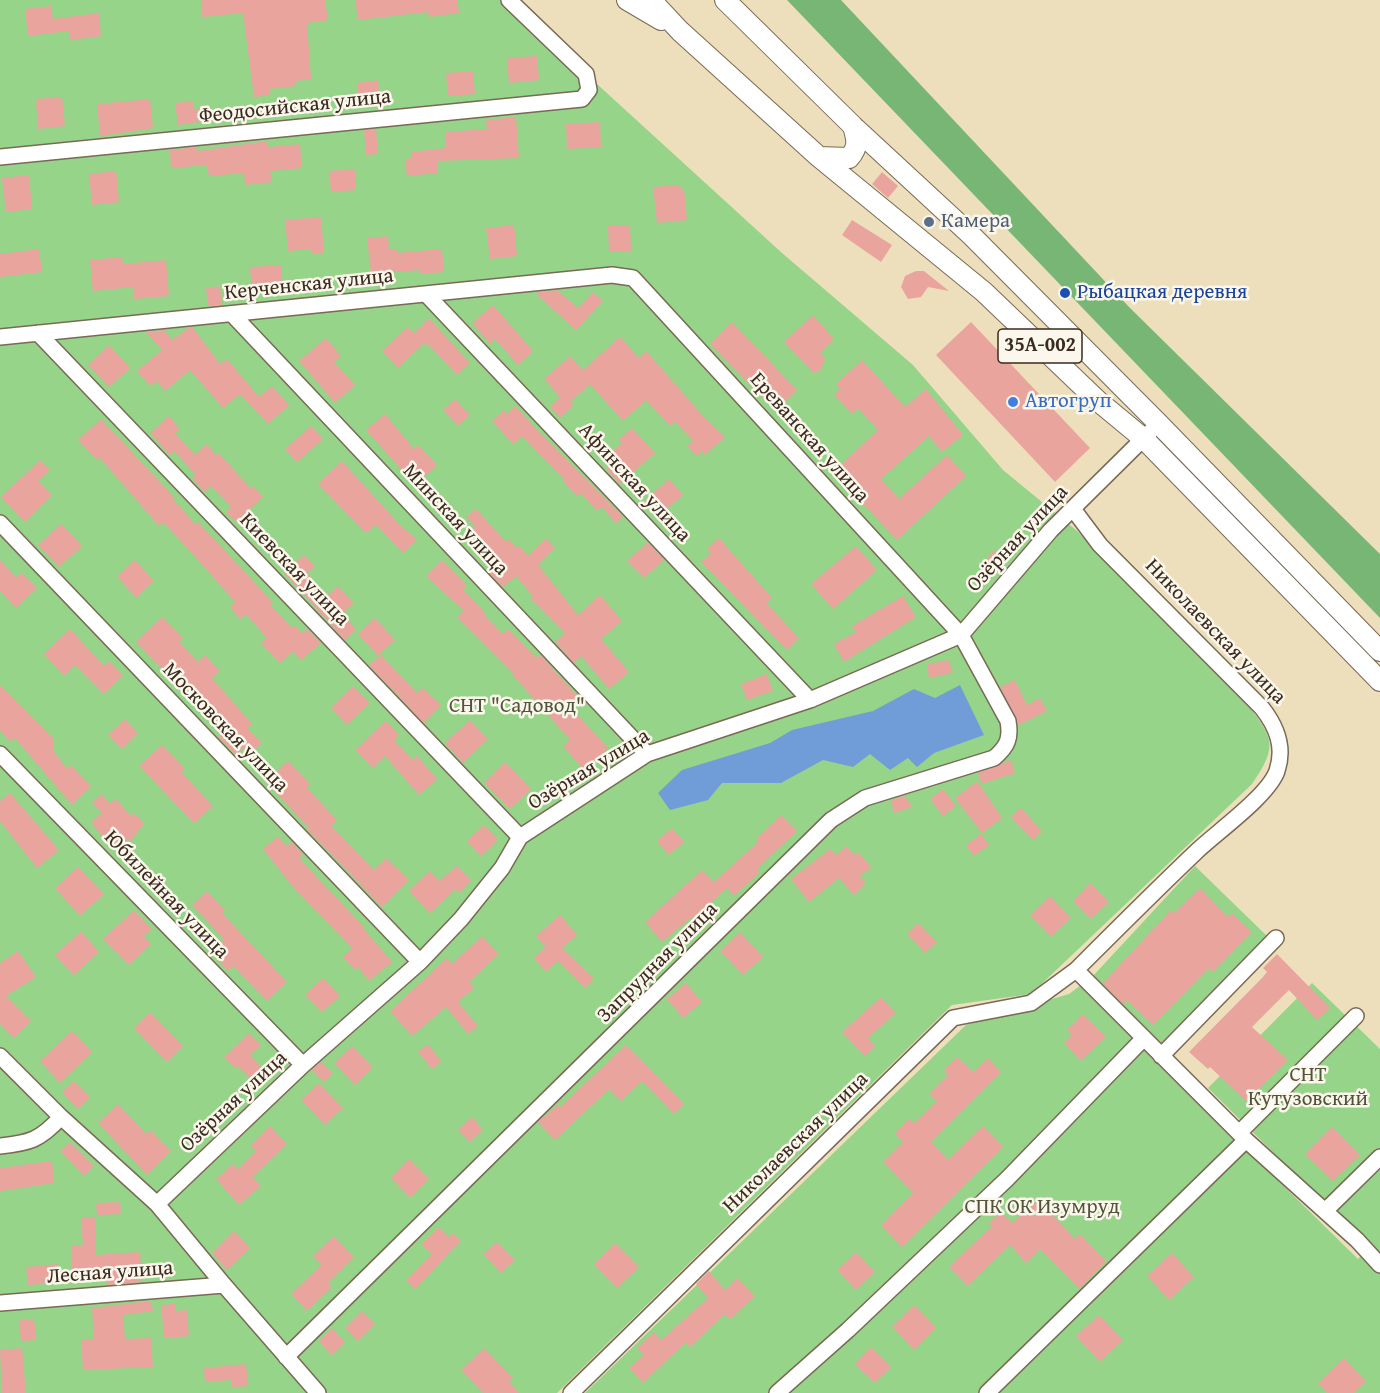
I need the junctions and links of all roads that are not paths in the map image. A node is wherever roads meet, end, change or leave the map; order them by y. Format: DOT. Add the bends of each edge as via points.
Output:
graph roads {
  1 [pos="509,0"];
  2 [pos="627,0"];
  3 [pos="651,0"];
  4 [pos="725,0"];
  5 [pos="680,31"];
  6 [pos="853,126"];
  7 [pos="0,157"];
  8 [pos="819,157"];
  9 [pos="623,275"];
  10 [pos="427,295"];
  11 [pos="232,314"];
  12 [pos="38,333"];
  13 [pos="0,337"];
  14 [pos="1158,423"];
  15 [pos="1144,439"];
  16 [pos="1072,509"];
  17 [pos="0,523"];
  18 [pos="961,635"];
  19 [pos="1380,651"];
  20 [pos="1380,681"];
  21 [pos="810,700"];
  22 [pos="0,754"];
  23 [pos="647,754"];
  24 [pos="520,837"];
  25 [pos="1276,938"];
  26 [pos="420,962"];
  27 [pos="1076,970"];
  28 [pos="1356,1016"];
  29 [pos="1144,1038"];
  30 [pos="0,1056"];
  31 [pos="1161,1056"];
  32 [pos="303,1065"];
  33 [pos="61,1117"];
  34 [pos="1242,1136"];
  35 [pos="0,1146"];
  36 [pos="1380,1157"];
  37 [pos="157,1204"];
  38 [pos="1325,1211"];
  39 [pos="1380,1265"];
  40 [pos="224,1285"];
  41 [pos="0,1303"];
  42 [pos="286,1357"];
  43 [pos="318,1393"];
  44 [pos="571,1393"];
  45 [pos="777,1393"];
  46 [pos="987,1393"];
  1 -- 7 [label="street, Феодосийская улица" via="586,74 589,90 576,101"];
  2 -- 5 [label="main road"];
  3 -- 5 [label="main road, 35А-002"];
  4 -- 6 [label="main road, 35А-002"];
  5 -- 8 [label="main road, 35А-002"];
  6 -- 8 [label="main road" via="857,150 849,158"];
  6 -- 14 [label="main road, 35А-002" via="972,237"];
  8 -- 15 [label="main road, 35А-002" via="984,292 1098,401"];
  9 -- 10 [label="street, Керченская улица"];
  9 -- 18 [label="street, Ереванская улица" via="641,285"];
  10 -- 11 [label="street, Керченская улица"];
  10 -- 21 [label="street, Афинская улица"];
  11 -- 12 [label="street, Керченская улица"];
  11 -- 23 [label="street, Минская улица"];
  12 -- 13 [label="street, Керченская улица"];
  12 -- 24 [label="street, Киевская улица"];
  14 -- 15 [label="street, Озёрная улица"];
  14 -- 19 [label="main road, 35А-002"];
  15 -- 16 [label="street, Озёрная улица"];
  15 -- 20 [label="main road, 35А-002"];
  16 -- 18 [label="street, Озёрная улица" via="1014,570"];
  16 -- 27 [label="street, Николаевская улица" via="1100,544 1263,708 1280,738 1281,756 1267,788"];
  17 -- 26 [label="street, Московская улица"];
  18 -- 21 [label="street, Озёрная улица"];
  18 -- 42 [label="street, Запрудная улица" via="1008,721 1008,744 986,761 865,798 831,820"];
  21 -- 23 [label="street, Озёрная улица"];
  22 -- 32 [label="street, Юбилейная улица"];
  23 -- 24 [label="street, Озёрная улица"];
  24 -- 26 [label="street, Озёрная улица" via="502,868 461,920"];
  25 -- 31 [label="street"];
  26 -- 32 [label="street, Озёрная улица"];
  27 -- 29 [label="street"];
  27 -- 44 [label="street, Николаевская улица" via="1031,1002 953,1018"];
  28 -- 34 [label="street"];
  29 -- 31 [label="street"];
  29 -- 45 [label="street" via="1007,1179"];
  30 -- 33 [label="street"];
  31 -- 34 [label="street"];
  32 -- 37 [label="street, Озёрная улица"];
  33 -- 35 [label="street" via="47,1133 28,1143"];
  33 -- 37 [label="street"];
  34 -- 38 [label="street"];
  34 -- 46 [label="street"];
  36 -- 38 [label="street"];
  37 -- 40 [label="street"];
  38 -- 39 [label="street"];
  40 -- 41 [label="street, Лесная улица"];
  40 -- 42 [label="street"];
  42 -- 43 [label="street"];
}
